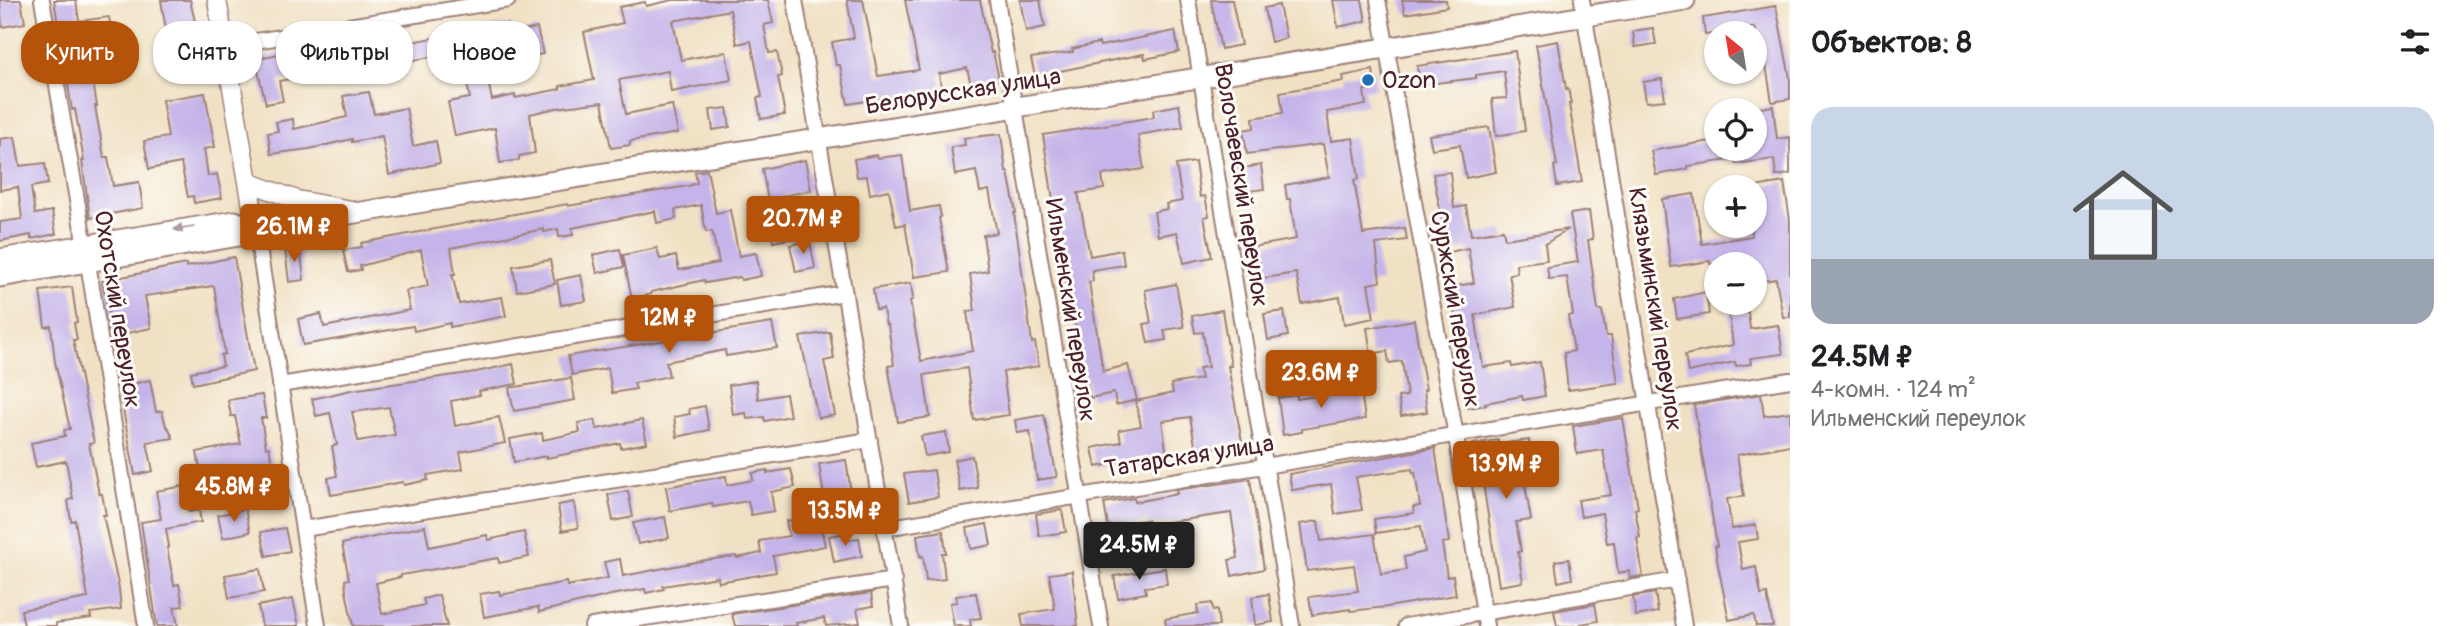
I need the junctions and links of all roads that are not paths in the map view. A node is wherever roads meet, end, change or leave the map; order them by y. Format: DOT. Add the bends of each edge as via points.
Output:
graph roads {
  1 [pos="42,0"];
  2 [pos="217,0"];
  3 [pos="508,0"];
  4 [pos="795,0"];
  5 [pos="997,0"];
  6 [pos="1188,0"];
  7 [pos="1378,0"];
  8 [pos="1685,0"];
  9 [pos="1583,8"];
  10 [pos="221,21"];
  11 [pos="262,40"];
  12 [pos="1385,48"];
  13 [pos="1201,77"];
  14 [pos="231,84"];
  15 [pos="1015,107"];
  16 [pos="818,139"];
  17 [pos="248,182"];
  18 [pos="365,212"];
  19 [pos="252,229"];
  20 [pos="86,254"];
  21 [pos="0,260"];
  22 [pos="0,277"];
  23 [pos="845,293"];
  24 [pos="1790,380"];
  25 [pos="281,385"];
  26 [pos="1648,404"];
  27 [pos="1456,436"];
  28 [pos="870,440"];
  29 [pos="1266,466"];
  30 [pos="1078,497"];
  31 [pos="303,528"];
  32 [pos="885,528"];
  33 [pos="894,580"];
  34 [pos="1677,580"];
  35 [pos="1485,620"];
  36 [pos="146,626"];
  37 [pos="318,626"];
  38 [pos="592,626"];
  39 [pos="901,626"];
  40 [pos="1101,626"];
  41 [pos="1292,626"];
  42 [pos="1406,626"];
  43 [pos="1684,626"];
  1 -- 20 [label="street, Охотский переулок"];
  2 -- 10 [label="street"];
  3 -- 11 [label="street"];
  4 -- 16 [label="street"];
  5 -- 15 [label="street, Ильменский переулок"];
  6 -- 13 [label="street, Волочаевский переулок"];
  7 -- 12 [label="street, Суржский переулок"];
  8 -- 9 [label="main road, Белорусская улица"];
  9 -- 12 [label="main road, Белорусская улица"];
  9 -- 26 [label="street, Клязьминский переулок"];
  12 -- 13 [label="main road, Белорусская улица"];
  12 -- 27 [label="street, Суржский переулок"];
  13 -- 15 [label="main road, Белорусская улица"];
  13 -- 29 [label="street, Волочаевский переулок"];
  14 -- 17 [label="street"];
  15 -- 16 [label="main road, Белорусская улица"];
  15 -- 30 [label="street, Ильменский переулок"];
  16 -- 18 [label="main road, Белорусская улица"];
  16 -- 23 [label="street"];
  17 -- 18 [label="street" via="317,205"];
  17 -- 19 [label="street"];
  18 -- 19 [label="main road, Белорусская улица"];
  19 -- 20 [label="main road, Белорусская улица" via="239,236"];
  19 -- 25 [label="street"];
  20 -- 21 [label="main road, Белорусская улица"];
  20 -- 22 [label="main road, Белорусская улица"];
  20 -- 36 [label="street, Охотский переулок"];
  23 -- 25 [label="street"];
  23 -- 28 [label="street"];
  24 -- 26 [label="street, Татарская улица"];
  25 -- 31 [label="street"];
  26 -- 27 [label="street, Татарская улица"];
  26 -- 34 [label="street, Клязьминский переулок"];
  27 -- 29 [label="street, Татарская улица"];
  27 -- 35 [label="street, Суржский переулок"];
  28 -- 31 [label="street"];
  28 -- 32 [label="street"];
  29 -- 30 [label="street, Татарская улица"];
  29 -- 41 [label="street, Волочаевский переулок"];
  30 -- 32 [label="street, Татарская улица"];
  30 -- 40 [label="street, Ильменский переулок"];
  31 -- 37 [label="street"];
  32 -- 33 [label="street"];
  33 -- 38 [label="street"];
  33 -- 39 [label="street"];
  34 -- 35 [label="street"];
  34 -- 43 [label="street, Клязьминский переулок"];
  35 -- 42 [label="street"];
}
